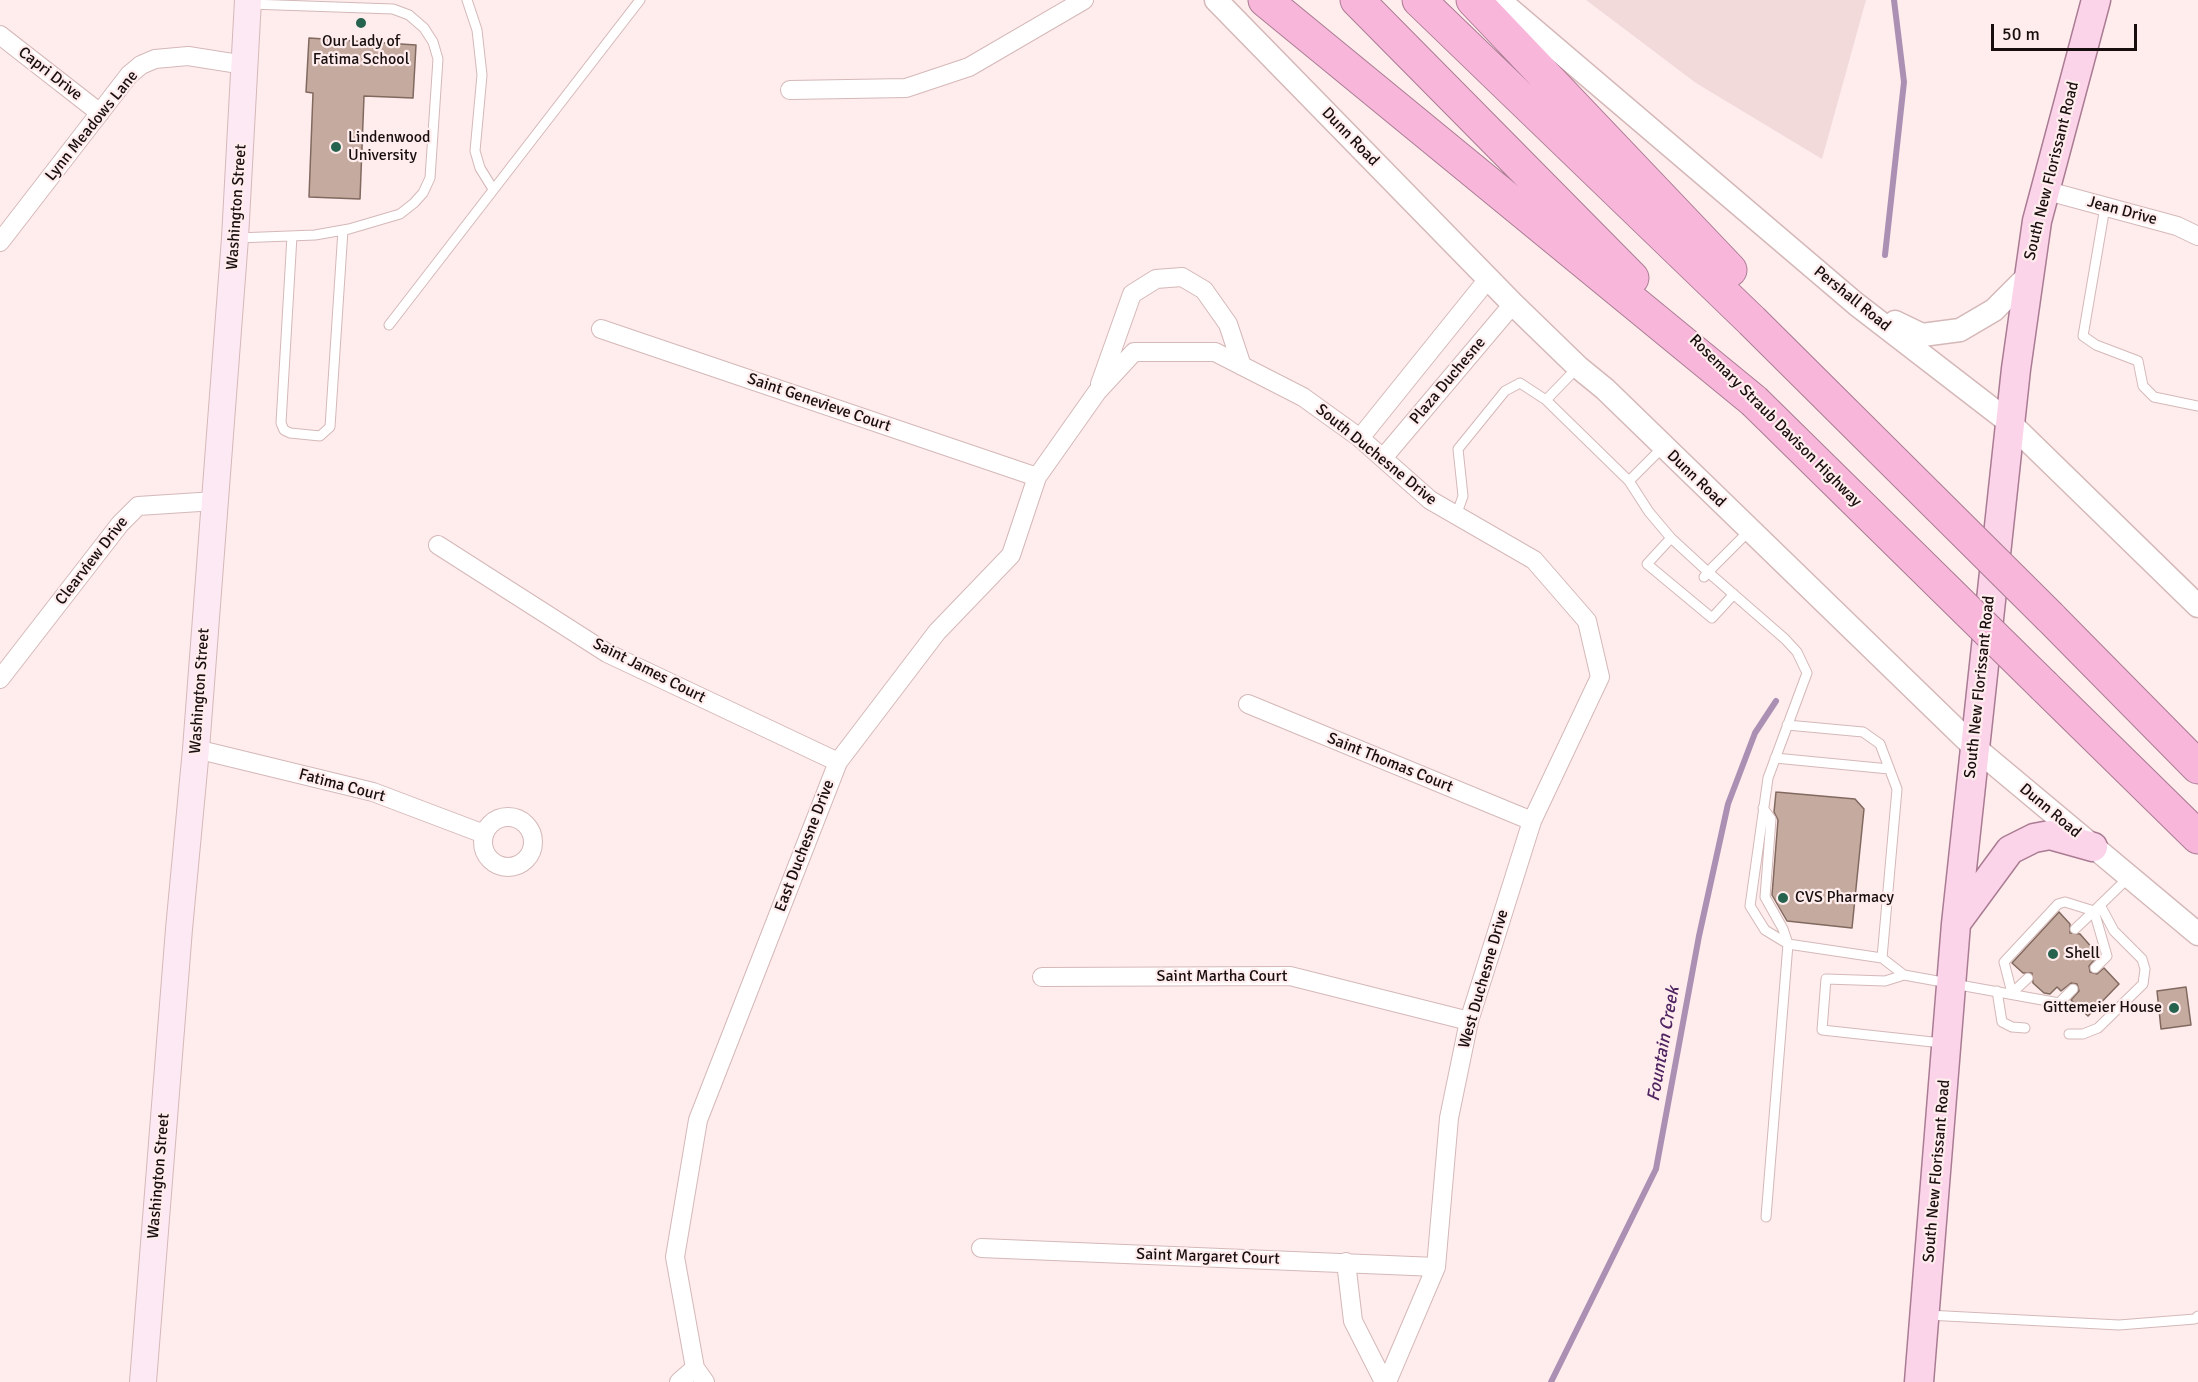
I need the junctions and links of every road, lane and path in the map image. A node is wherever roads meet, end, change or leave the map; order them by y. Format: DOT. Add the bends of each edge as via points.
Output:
graph roads {
  1 [pos="467,0"];
  2 [pos="640,0"];
  3 [pos="1084,0"];
  4 [pos="1216,0"];
  5 [pos="1265,0"];
  6 [pos="1357,0"];
  7 [pos="1419,0"];
  8 [pos="1473,0"];
  9 [pos="1499,0"];
  10 [pos="2096,0"];
  11 [pos="248,2"];
  12 [pos="0,35"];
  13 [pos="245,65"];
  14 [pos="790,90"];
  15 [pos="100,113"];
  16 [pos="493,189"];
  17 [pos="2044,190"];
  18 [pos="2105,207"];
  19 [pos="343,230"];
  20 [pos="292,236"];
  21 [pos="2198,236"];
  22 [pos="235,238"];
  23 [pos="0,242"];
  24 [pos="2028,276"];
  25 [pos="1488,279"];
  26 [pos="1513,304"];
  27 [pos="1856,304"];
  28 [pos="1752,321"];
  29 [pos="389,325"];
  30 [pos="601,329"];
  31 [pos="1242,366"];
  32 [pos="1578,367"];
  33 [pos="1097,392"];
  34 [pos="1546,400"];
  35 [pos="1754,401"];
  36 [pos="2198,406"];
  37 [pos="2009,422"];
  38 [pos="1360,438"];
  39 [pos="1663,447"];
  40 [pos="1383,458"];
  41 [pos="1037,477"];
  42 [pos="1629,482"];
  43 [pos="215,501"];
  44 [pos="1456,516"];
  45 [pos="1749,531"];
  46 [pos="1671,538"];
  47 [pos="438,545"];
  48 [pos="1706,574"];
  49 [pos="1734,594"];
  50 [pos="2198,606"];
  51 [pos="1587,621"];
  52 [pos="0,679"];
  53 [pos="1248,704"];
  54 [pos="1787,725"];
  55 [pos="1973,746"];
  56 [pos="196,748"];
  57 [pos="1775,758"];
  58 [pos="838,762"];
  59 [pos="2198,768"];
  60 [pos="1889,769"];
  61 [pos="1763,808"];
  62 [pos="1532,821"];
  63 [pos="484,834"];
  64 [pos="2198,837"];
  65 [pos="2092,847"];
  66 [pos="2129,877"];
  67 [pos="2097,908"];
  68 [pos="1956,924"];
  69 [pos="2075,929"];
  70 [pos="2198,934"];
  71 [pos="1788,944"];
  72 [pos="1882,958"];
  73 [pos="2095,968"];
  74 [pos="1904,975"];
  75 [pos="1042,977"];
  76 [pos="2028,978"];
  77 [pos="1953,984"];
  78 [pos="2073,989"];
  79 [pos="1998,991"];
  80 [pos="2012,993"];
  81 [pos="1469,1021"];
  82 [pos="2025,1028"];
  83 [pos="2069,1034"];
  84 [pos="1948,1043"];
  85 [pos="1766,1216"];
  86 [pos="981,1248"];
  87 [pos="1346,1262"];
  88 [pos="1436,1268"];
  89 [pos="1925,1316"];
  90 [pos="2198,1316"];
  91 [pos="700,1375"];
  92 [pos="143,1382"];
  93 [pos="679,1382"];
  94 [pos="1385,1382"];
  95 [pos="1919,1382"];
  1 -- 16 [label="lane" via="477,30 482,75 475,151"];
  2 -- 16 [label="lane"];
  3 -- 14 [label="street" via="969,67 906,88"];
  4 -- 25 [label="street, Dunn Road"];
  5 -- 35 [label="highway"];
  6 -- 35 [label="highway, Rosemary Straub Davison Highway"];
  7 -- 28 [label="highway"];
  8 -- 28 [label="highway" via="1730,270"];
  9 -- 27 [label="street, Pershall Road"];
  10 -- 17 [label="main road, South New Florissant Road"];
  11 -- 13 [label="main road, Washington Street"];
  11 -- 19 [label="lane" via="393,9 409,15 433,42 438,59 430,178 423,193 400,214"];
  12 -- 15 [label="street, Capri Drive"];
  13 -- 15 [label="street, Lynn Meadows Lane" via="188,56 155,59 129,75"];
  13 -- 22 [label="main road, Washington Street"];
  15 -- 23 [label="street, Lynn Meadows Lane"];
  16 -- 29 [label="lane"];
  17 -- 18 [label="street, Jean Drive"];
  17 -- 24 [label="main road, South New Florissant Road"];
  18 -- 21 [label="street, Jean Drive" via="2178,226"];
  18 -- 36 [label="lane" via="2083,336 2138,361 2143,386 2154,397"];
  19 -- 20 [label="lane"];
  19 -- 20 [label="lane" via="330,427 320,436 290,433 281,423"];
  20 -- 22 [label="lane"];
  22 -- 43 [label="main road, Washington Street"];
  24 -- 27 [label="street" via="1994,310 1960,330 1922,335"];
  24 -- 37 [label="main road, South New Florissant Road"];
  25 -- 26 [label="street, Dunn Road"];
  25 -- 38 [label="street"];
  26 -- 32 [label="street, Dunn Road"];
  26 -- 40 [label="street, Plaza Duchesne"];
  27 -- 37 [label="street, Pershall Road"];
  28 -- 59 [label="highway, bridge"];
  30 -- 41 [label="street, Saint Genevieve Court"];
  31 -- 33 [label="street, South Duchesne Drive" via="1215,352 1134,352"];
  31 -- 33 [label="street" via="1228,324 1204,290 1182,277 1156,279 1132,294"];
  31 -- 38 [label="street, South Duchesne Drive" via="1303,397"];
  32 -- 34 [label="lane"];
  32 -- 39 [label="street, Dunn Road"];
  33 -- 41 [label="street, East Duchesne Drive"];
  34 -- 42 [label="lane"];
  34 -- 44 [label="lane" via="1520,383 1505,391 1458,449 1463,496"];
  35 -- 64 [label="highway, Rosemary Straub Davison Highway, bridge"];
  37 -- 50 [label="street, Pershall Road"];
  37 -- 55 [label="main road, South New Florissant Road"];
  38 -- 40 [label="street, South Duchesne Drive"];
  39 -- 42 [label="lane"];
  39 -- 45 [label="street, Dunn Road"];
  40 -- 44 [label="street, South Duchesne Drive" via="1430,500"];
  41 -- 58 [label="street, East Duchesne Drive" via="1011,555 937,632"];
  42 -- 46 [label="lane"];
  43 -- 52 [label="street, Clearview Drive" via="138,506"];
  43 -- 56 [label="main road, Washington Street"];
  44 -- 51 [label="street, South Duchesne Drive" via="1534,560"];
  45 -- 48 [label="lane"];
  45 -- 55 [label="street, Dunn Road"];
  46 -- 48 [label="lane"];
  46 -- 49 [label="lane" via="1647,564 1712,618"];
  47 -- 58 [label="street, Saint James Court" via="607,653"];
  48 -- 49 [label="lane"];
  49 -- 54 [label="lane" via="1785,639 1797,652 1807,673"];
  51 -- 62 [label="street, West Duchesne Drive" via="1600,677"];
  53 -- 62 [label="street, Saint Thomas Court"];
  54 -- 57 [label="lane"];
  54 -- 60 [label="lane" via="1863,732 1880,744"];
  55 -- 65 [label="street, Dunn Road"];
  55 -- 68 [label="main road, South New Florissant Road"];
  56 -- 63 [label="street, Fatima Court" via="373,792"];
  56 -- 92 [label="main road, Washington Street"];
  57 -- 60 [label="lane"];
  57 -- 61 [label="lane"];
  58 -- 91 [label="street, East Duchesne Drive" via="698,1120 675,1257"];
  60 -- 72 [label="lane" via="1897,789"];
  61 -- 71 [label="lane" via="1771,819 1765,897 1784,929"];
  61 -- 71 [label="lane" via="1750,906 1765,930"];
  62 -- 81 [label="street, West Duchesne Drive"];
  65 -- 66 [label="street, Dunn Road"];
  65 -- 68 [label="main road" via="2050,834 2010,850"];
  66 -- 67 [label="lane"];
  66 -- 70 [label="street, Dunn Road"];
  67 -- 69 [label="lane"];
  67 -- 73 [label="lane" via="2107,956"];
  67 -- 80 [label="lane" via="2058,904 2004,962"];
  67 -- 83 [label="lane" via="2142,959 2143,984 2098,1028"];
  68 -- 77 [label="main road, South New Florissant Road"];
  71 -- 72 [label="lane"];
  71 -- 85 [label="lane"];
  72 -- 74 [label="lane"];
  74 -- 77 [label="lane"];
  74 -- 84 [label="lane" via="1885,981 1826,979 1822,1030"];
  75 -- 81 [label="street, Saint Martha Court" via="1290,976"];
  76 -- 80 [label="lane"];
  77 -- 79 [label="lane"];
  77 -- 84 [label="main road, South New Florissant Road"];
  78 -- 80 [label="lane" via="2059,1003"];
  79 -- 80 [label="lane"];
  79 -- 82 [label="lane" via="2002,1022"];
  81 -- 88 [label="street, West Duchesne Drive" via="1449,1119"];
  84 -- 89 [label="main road, South New Florissant Road"];
  86 -- 87 [label="street, Saint Margaret Court"];
  87 -- 88 [label="street, Saint Margaret Court"];
  87 -- 94 [label="street" via="1353,1321"];
  88 -- 94 [label="street, West Duchesne Drive"];
  89 -- 90 [label="lane" via="2119,1325"];
  89 -- 95 [label="main road, South New Florissant Road"];
  91 -- 93 [label="street"];
}
